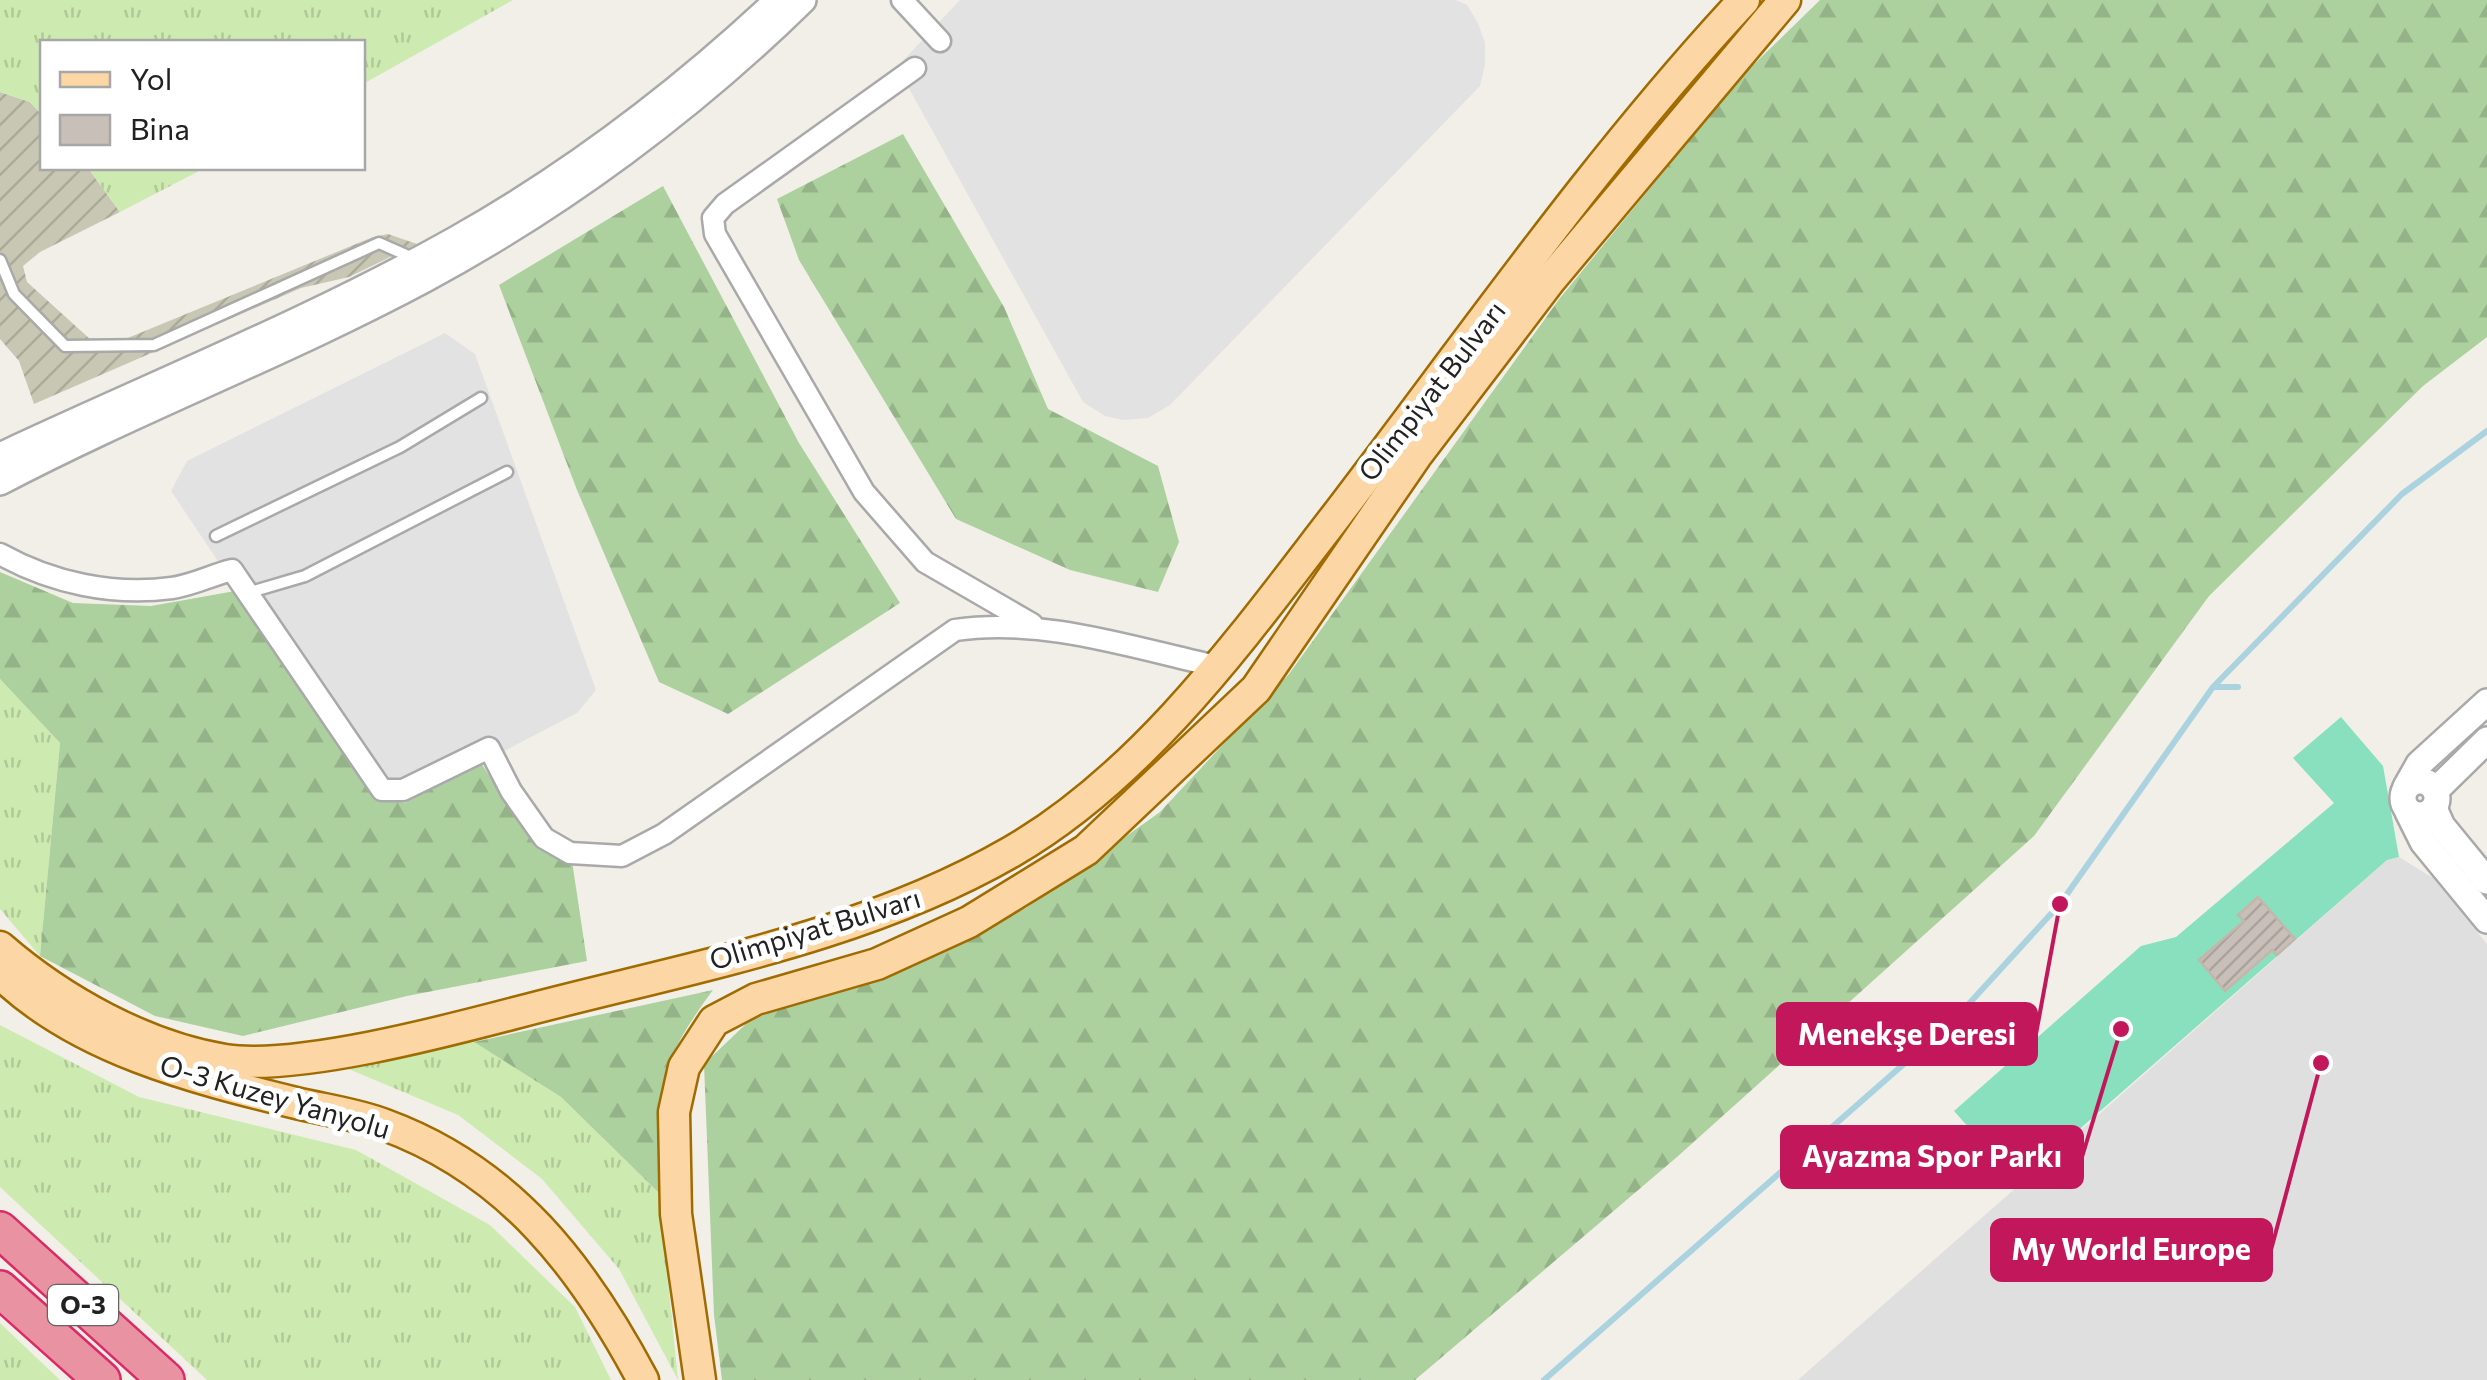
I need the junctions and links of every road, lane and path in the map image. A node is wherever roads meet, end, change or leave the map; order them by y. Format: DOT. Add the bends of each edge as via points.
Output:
graph roads {
  1 [pos="778,0"];
  2 [pos="804,0"];
  3 [pos="902,0"];
  4 [pos="1714,0"];
  5 [pos="1744,0"];
  6 [pos="1785,0"];
  7 [pos="940,41"];
  8 [pos="915,68"];
  9 [pos="1656,95"];
  10 [pos="0,260"];
  11 [pos="418,260"];
  12 [pos="481,398"];
  13 [pos="0,456"];
  14 [pos="507,472"];
  15 [pos="0,482"];
  16 [pos="216,536"];
  17 [pos="0,554"];
  18 [pos="247,593"];
  19 [pos="1036,627"];
  20 [pos="1220,667"];
  21 [pos="2487,702"];
  22 [pos="2487,740"];
  23 [pos="2435,799"];
  24 [pos="2407,800"];
  25 [pos="2487,881"];
  26 [pos="2487,920"];
  27 [pos="0,947"];
  28 [pos="0,973"];
  29 [pos="0,1230"];
  30 [pos="0,1289"];
  31 [pos="102,1380"];
  32 [pos="166,1380"];
  33 [pos="643,1380"];
  34 [pos="700,1380"];
  1 -- 11 [label="street" via="632,124 546,185"];
  2 -- 15 [label="street" via="646,136 508,230 425,279"];
  3 -- 7 [label="street"];
  4 -- 9 [label="main road"];
  5 -- 9 [label="main road, Olimpiyat Bulvarı"];
  6 -- 34 [label="main road, Olimpiyat Bulvarı" via="1551,279 1416,456 1256,688 1228,716 1086,850 969,922 876,964 756,999 714,1021 684,1066 674,1112 676,1214"];
  8 -- 19 [label="street" via="724,204 713,218 715,234 864,492 890,524 925,562"];
  9 -- 20 [label="main road, Olimpiyat Bulvarı"];
  10 -- 11 [label="lane" via="14,294 64,346 154,345 379,243"];
  11 -- 13 [label="street"];
  12 -- 16 [label="lane" via="400,447"];
  14 -- 18 [label="lane" via="304,576"];
  17 -- 18 [label="street" via="106,589 171,588 232,570"];
  18 -- 19 [label="street" via="382,790 404,790 488,748 544,838 570,853 622,856 664,834 955,630"];
  19 -- 20 [label="street"];
  20 -- 27 [label="main road, Olimpiyat Bulvarı" via="1096,790 1017,849 939,890 860,921 486,1020 283,1060 226,1060 94,1013"];
  21 -- 24 [label="street" via="2419,764"];
  22 -- 23 [label="street"];
  23 -- 24 [label="street" via="2420,782"];
  23 -- 25 [label="street" via="2442,826"];
  24 -- 26 [label="street" via="2423,842"];
  28 -- 33 [label="main road, O-3 Kuzey Yanyolu" via="132,1055 384,1124 455,1159 556,1243 603,1304"];
  29 -- 32 [label="highway, O-3"];
  30 -- 31 [label="highway, O-3"];
}
